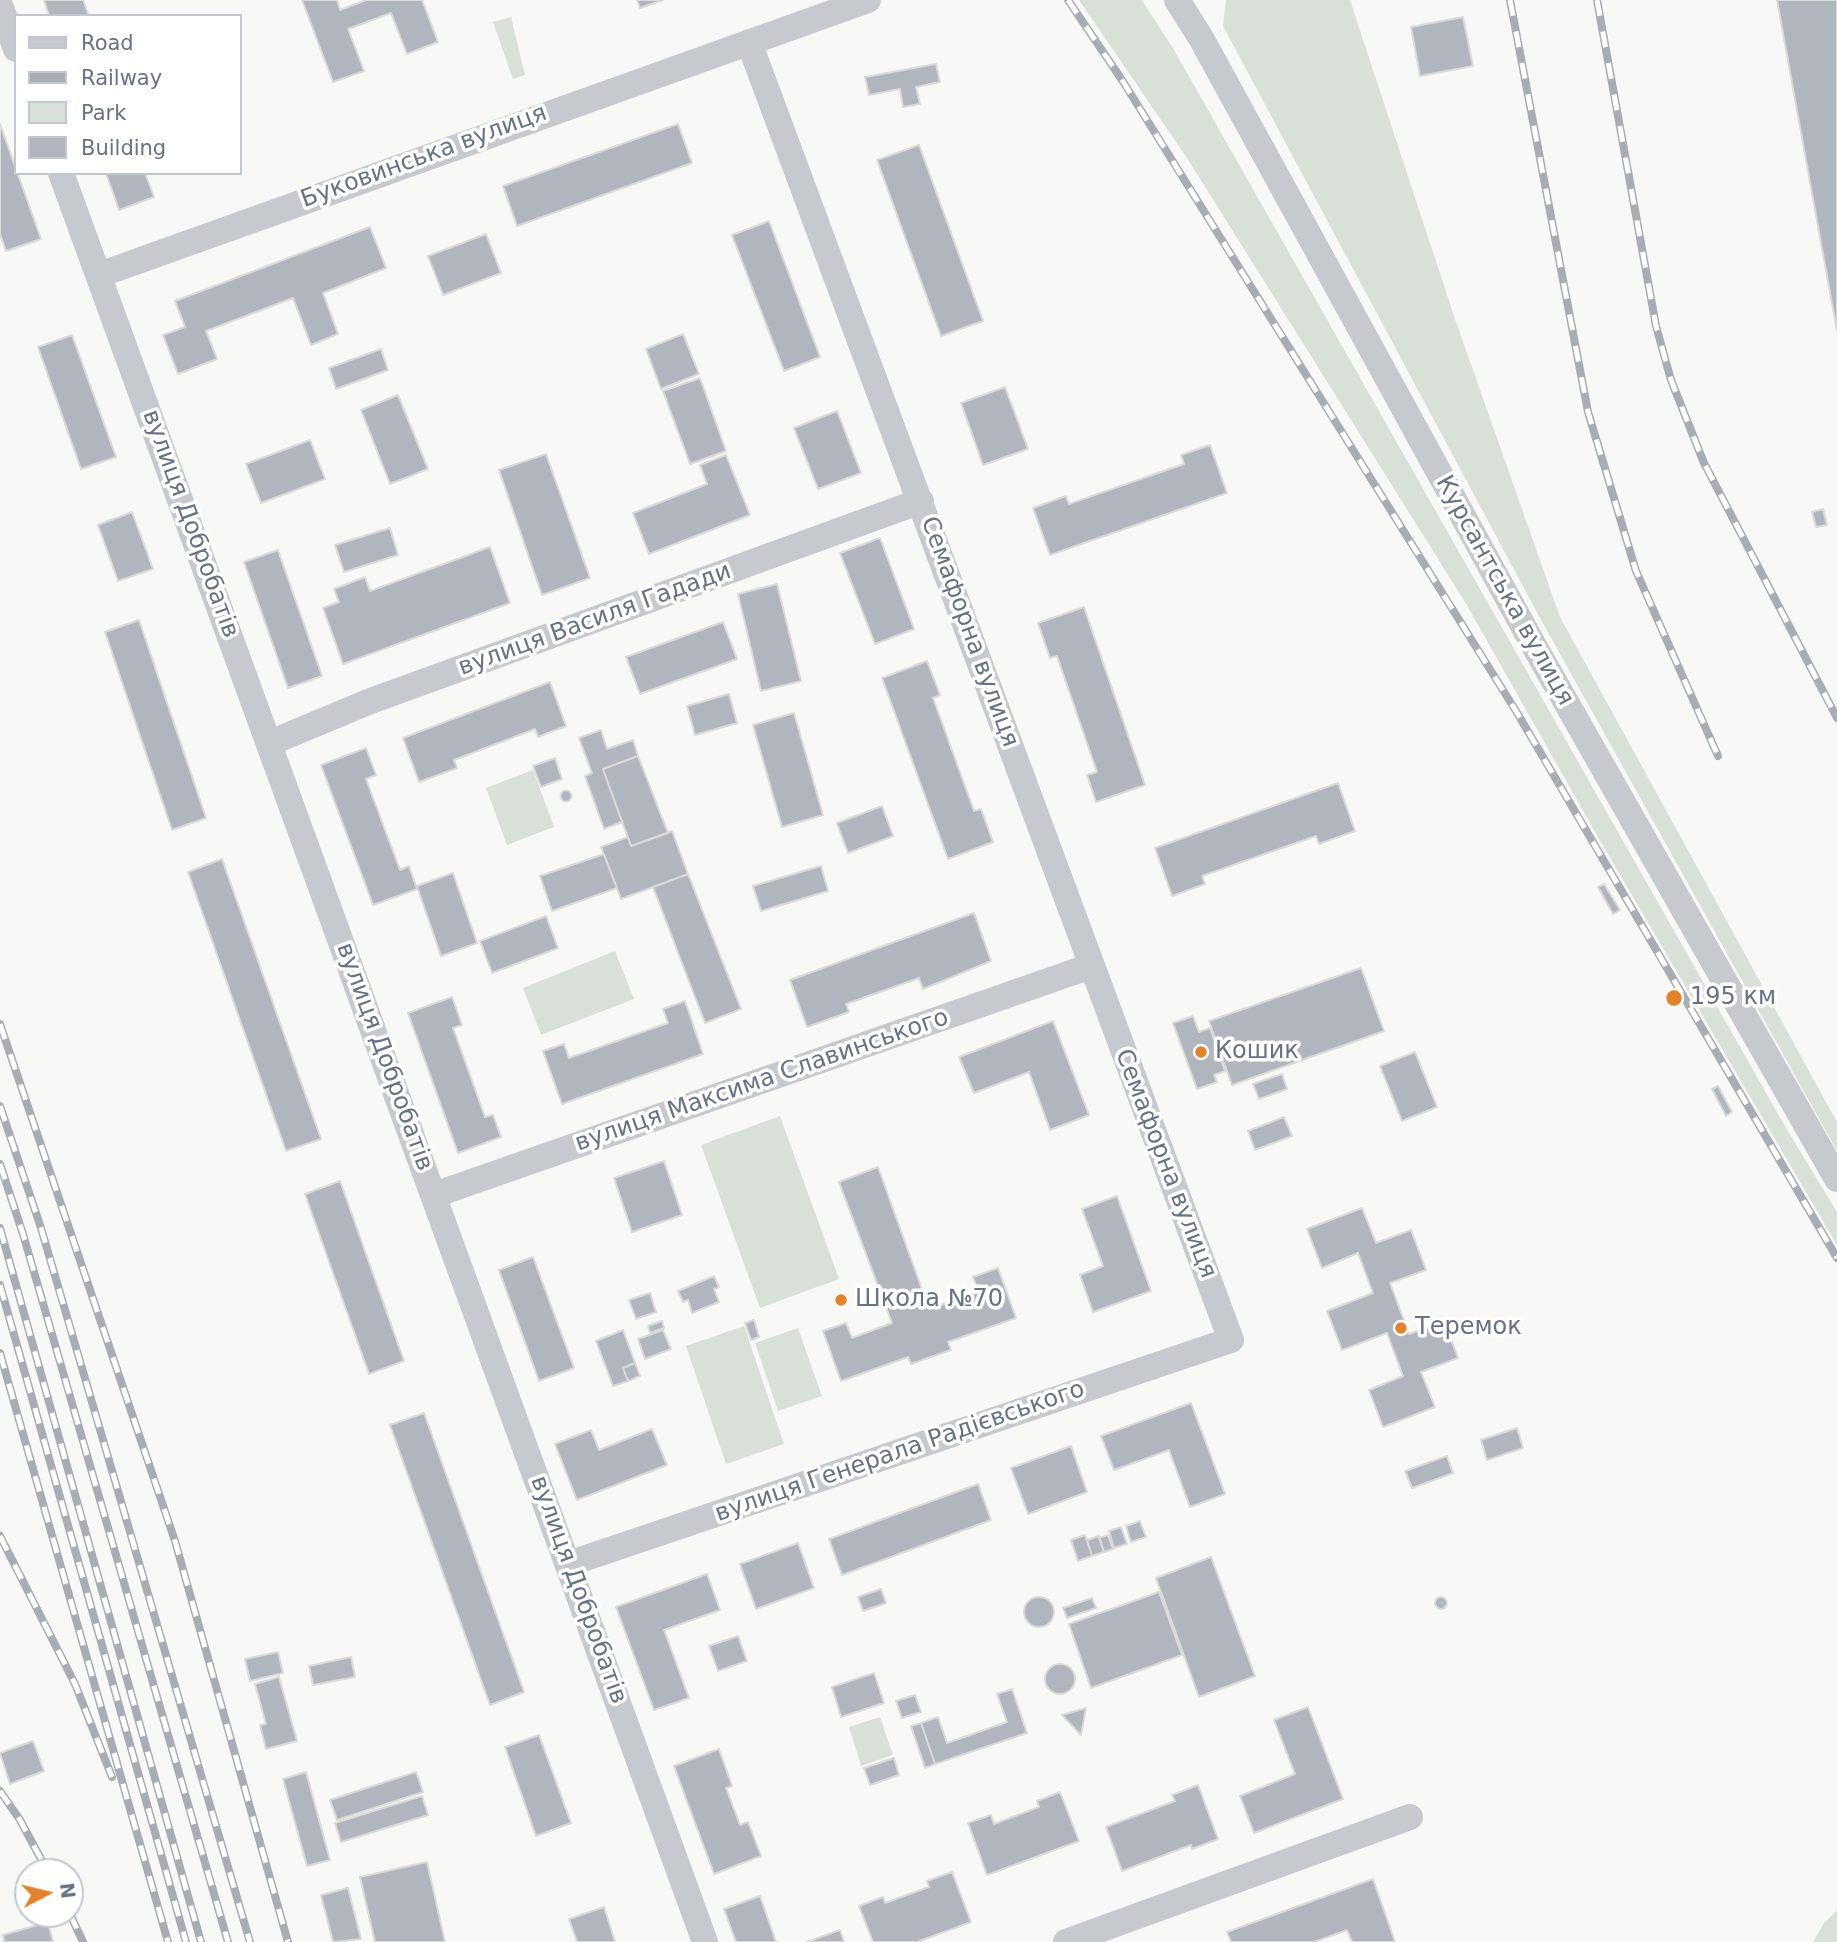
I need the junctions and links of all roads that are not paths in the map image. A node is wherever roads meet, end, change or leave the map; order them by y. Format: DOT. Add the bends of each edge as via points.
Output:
graph roads {
  1 [pos="868,0"];
  2 [pos="1177,0"];
  3 [pos="0,5"];
  4 [pos="749,42"];
  5 [pos="14,43"];
  6 [pos="62,175"];
  7 [pos="99,275"];
  8 [pos="921,501"];
  9 [pos="270,743"];
  10 [pos="1091,966"];
  11 [pos="1837,1179"];
  12 [pos="434,1195"];
  13 [pos="1231,1340"];
  14 [pos="568,1564"];
  15 [pos="1410,1817"];
  16 [pos="705,1942"];
  17 [pos="1066,1942"];
  1 -- 4 [label="street"];
  2 -- 11 [label="street, Курсантська вулиця" via="1533,644"];
  3 -- 5 [label="street"];
  4 -- 7 [label="street, Буковинська вулиця"];
  4 -- 8 [label="street, Семафорна вулиця"];
  6 -- 7 [label="street, вулиця Добробатів"];
  7 -- 9 [label="street, вулиця Добробатів"];
  8 -- 9 [label="street, вулиця Василя Гадади" via="368,702"];
  8 -- 10 [label="street, Семафорна вулиця"];
  9 -- 12 [label="street, вулиця Добробатів"];
  10 -- 12 [label="street, вулиця Максима Славинського"];
  10 -- 13 [label="street, Семафорна вулиця"];
  12 -- 14 [label="street, вулиця Добробатів"];
  13 -- 14 [label="street, вулиця Генерала Радієвського"];
  14 -- 16 [label="street, вулиця Добробатів"];
  15 -- 17 [label="street"];
}
